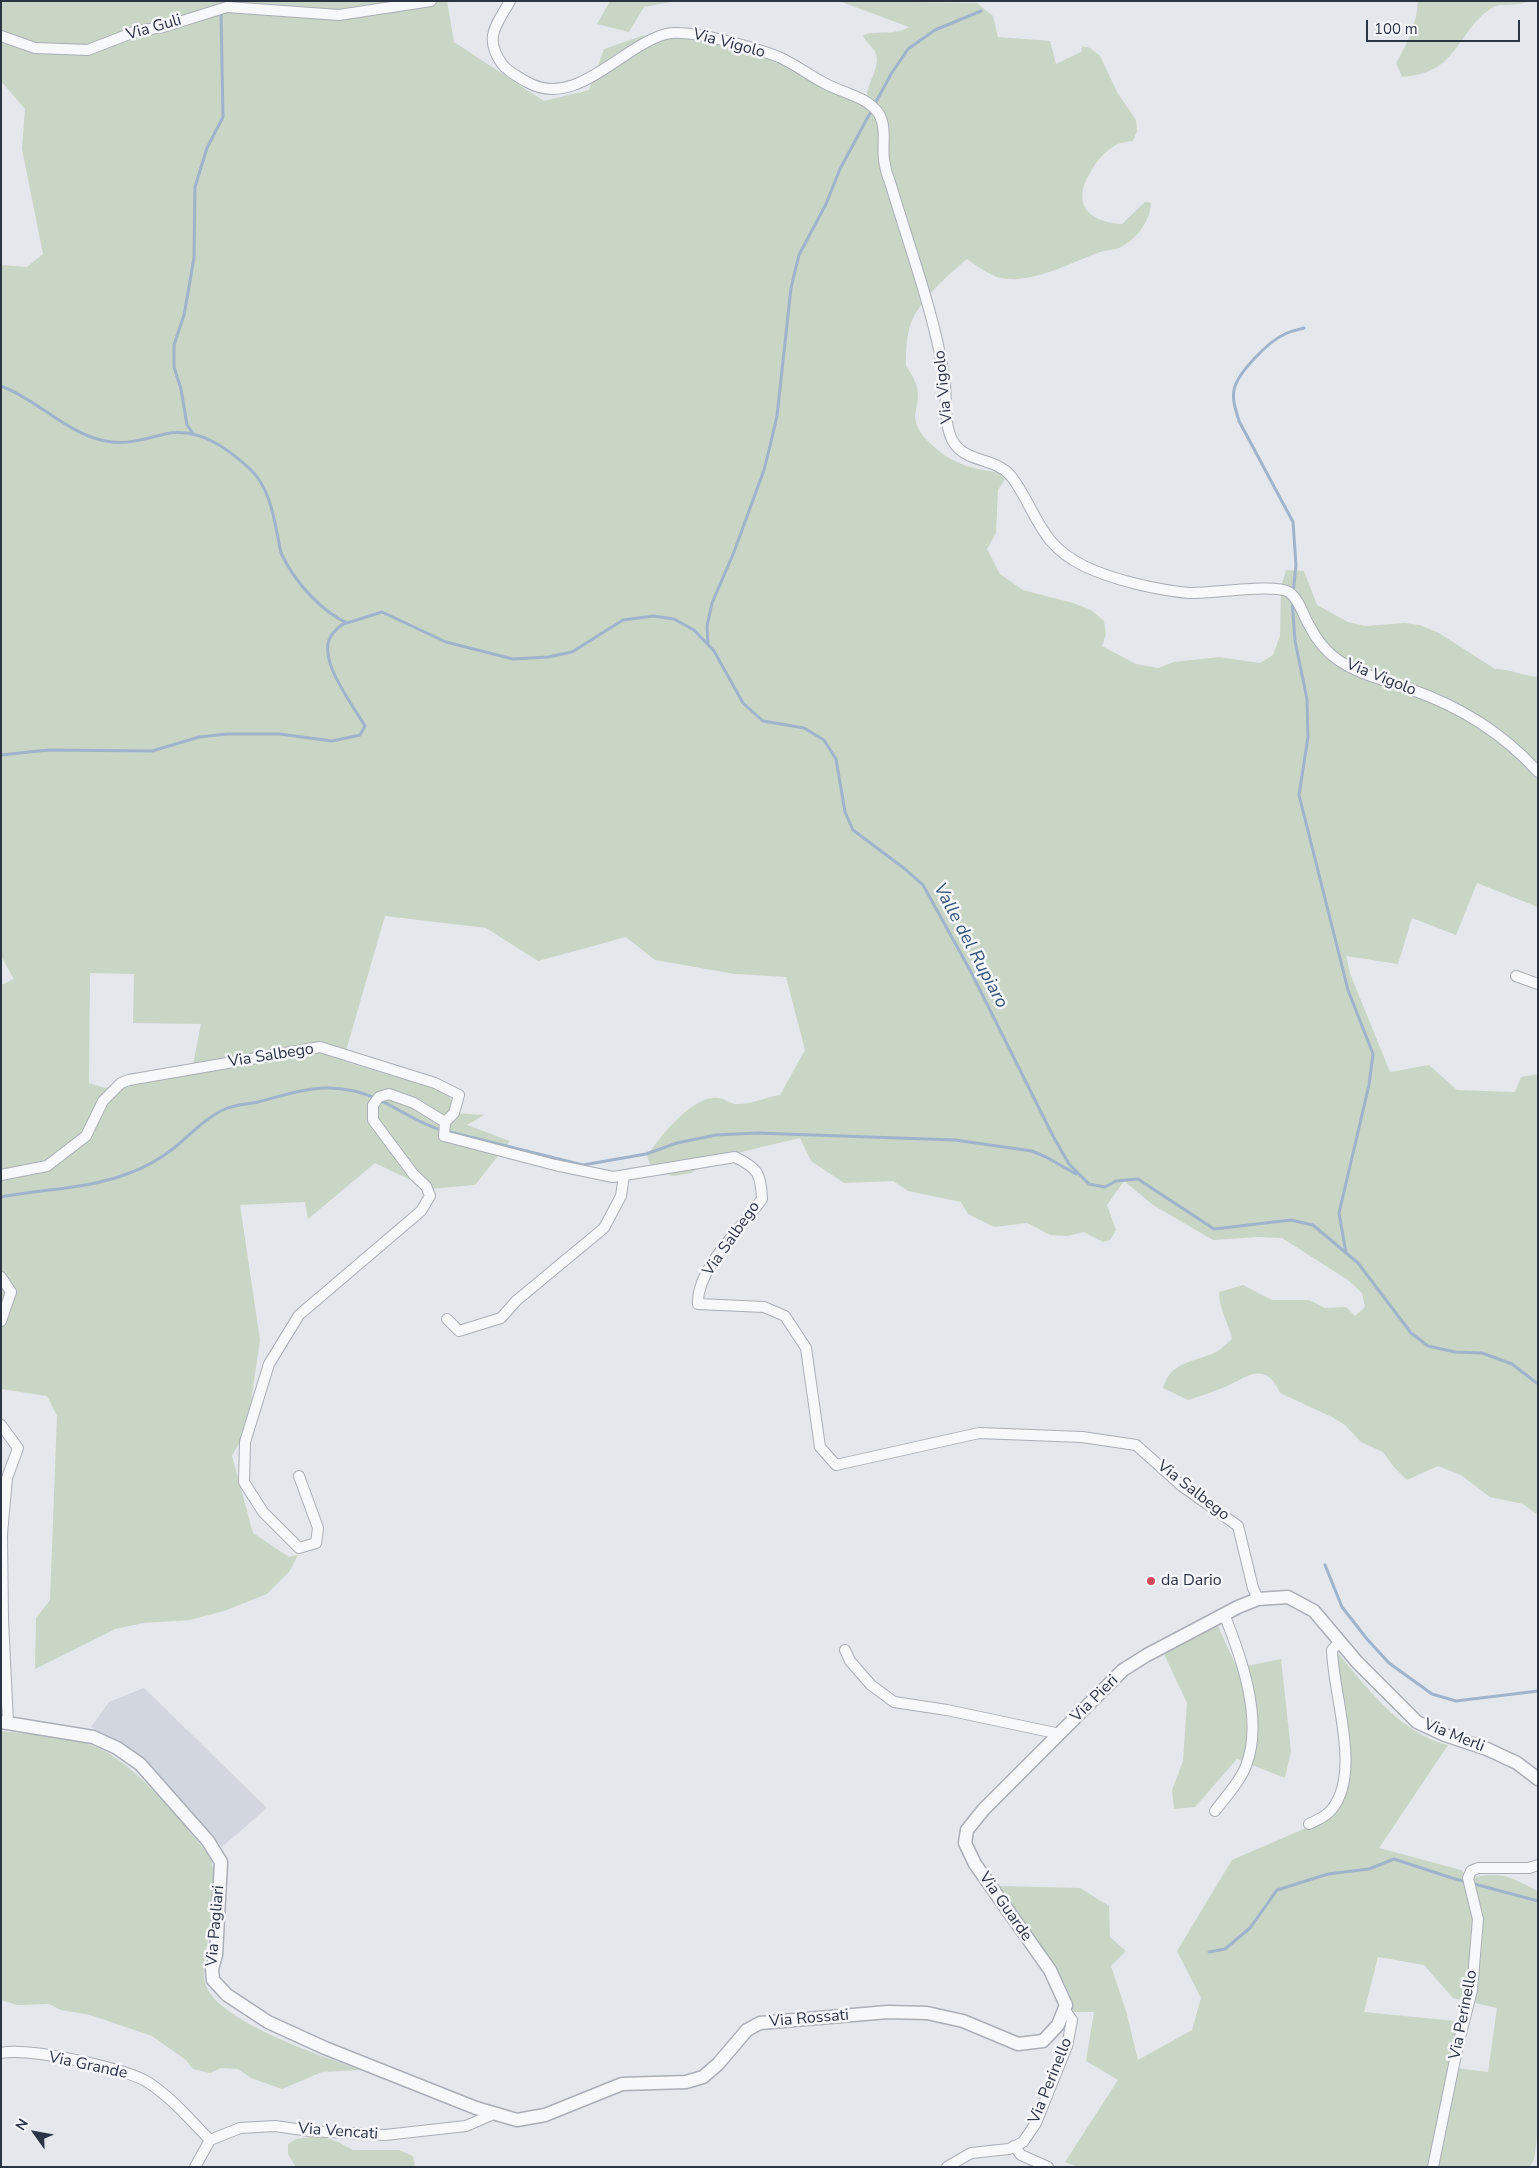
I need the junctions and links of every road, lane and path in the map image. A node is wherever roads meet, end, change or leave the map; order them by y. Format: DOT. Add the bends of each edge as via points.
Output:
graph roads {
  1 [pos="510,1"];
  2 [pos="429,2"];
  3 [pos="1,36"];
  4 [pos="1538,772"];
  5 [pos="1516,976"];
  6 [pos="1538,984"];
  7 [pos="445,1122"];
  8 [pos="1,1175"];
  9 [pos="624,1175"];
  10 [pos="1,1277"];
  11 [pos="447,1319"];
  12 [pos="1,1321"];
  13 [pos="1,1425"];
  14 [pos="299,1476"];
  15 [pos="1258,1598"];
  16 [pos="1224,1614"];
  17 [pos="1340,1642"];
  18 [pos="845,1650"];
  19 [pos="1357,1662"];
  20 [pos="5,1723"];
  21 [pos="1060,1734"];
  22 [pos="1538,1779"];
  23 [pos="984,1809"];
  24 [pos="1215,1811"];
  25 [pos="1309,1824"];
  26 [pos="1538,1865"];
  27 [pos="1066,2007"];
  28 [pos="1,2053"];
  29 [pos="496,2114"];
  30 [pos="210,2140"];
  31 [pos="1014,2146"];
  32 [pos="195,2167"];
  33 [pos="947,2167"];
  34 [pos="1048,2167"];
  35 [pos="1433,2167"];
  1 -- 4 [label="street, Via Vigolo" via="494,28 494,53 506,70 532,85 563,90 666,34 688,33 783,59 872,107 883,124 884,160 938,335 947,392 948,435 960,450 1007,471 1056,549 1084,566 1110,576 1188,593 1271,588 1289,592 1325,649 1342,662 1471,716 1525,757"];
  2 -- 3 [label="street, Via Guli" via="339,15 227,7 163,27 137,31 88,50 35,48"];
  5 -- 6 [label="street"];
  7 -- 8 [label="street, Via Salbego" via="454,1113 459,1095 435,1083 320,1047 121,1083 103,1101 86,1136 47,1166"];
  7 -- 9 [label="street, Via Salbego" via="444,1136 555,1166 613,1177"];
  7 -- 14 [label="street" via="414,1103 389,1094 376,1101 373,1120 426,1186 430,1196 422,1211 299,1316 269,1364 245,1442 244,1482 264,1512 299,1548 316,1543 318,1528"];
  9 -- 11 [label="street" via="621,1196 604,1228 516,1301 501,1318 459,1331"];
  9 -- 15 [label="street, Via Salbego" via="735,1157 756,1171 762,1199 708,1269 697,1295 698,1304 764,1306 785,1316 806,1348 820,1447 836,1465 979,1433 1082,1437 1136,1445 1182,1486 1238,1526"];
  10 -- 12 [label="street" via="12,1292"];
  13 -- 20 [label="street" via="18,1448 7,1478 2,1534"];
  15 -- 16 [label="street, Via Pieri"];
  15 -- 17 [label="street, Via Pieri" via="1288,1597 1314,1611"];
  16 -- 21 [label="street, Via Pieri" via="1123,1670"];
  16 -- 24 [label="street" via="1245,1672 1250,1701 1251,1743 1240,1778"];
  17 -- 19 [label="street, Via Pieri"];
  17 -- 25 [label="street" via="1332,1650 1343,1739 1343,1786 1331,1810"];
  18 -- 21 [label="street" via="870,1685 894,1702"];
  19 -- 22 [label="street, Via Merli" via="1417,1722 1517,1763"];
  20 -- 29 [label="street, Via Pagliari" via="93,1737 117,1748 140,1764 208,1840 221,1862 213,1980 227,1995 290,2034"];
  21 -- 23 [label="street, Via Pieri"];
  23 -- 27 [label="street, Via Guarde" via="967,1830 966,1843 975,1864 1050,1970"];
  26 -- 35 [label="street, Via Perinello" via="1471,1871 1469,1882 1478,1919 1472,1990"];
  27 -- 29 [label="street, Via Rossati" via="1058,2025 1043,2041 1018,2044 963,2021 927,2013 888,2012 760,2023 747,2030 703,2077 686,2082 622,2084 545,2115 517,2120"];
  27 -- 31 [label="street, Via Perinello" via="1072,2020 1067,2046 1036,2123 1023,2142"];
  28 -- 30 [label="street, Via Grande" via="9,2051 47,2056 125,2071 149,2083"];
  29 -- 30 [label="street, Via Vencati" via="466,2126 425,2133 386,2135 275,2126 240,2128"];
  30 -- 32 [label="street"];
  31 -- 33 [label="street" via="971,2153"];
  31 -- 34 [label="street" via="1021,2155"];
}
